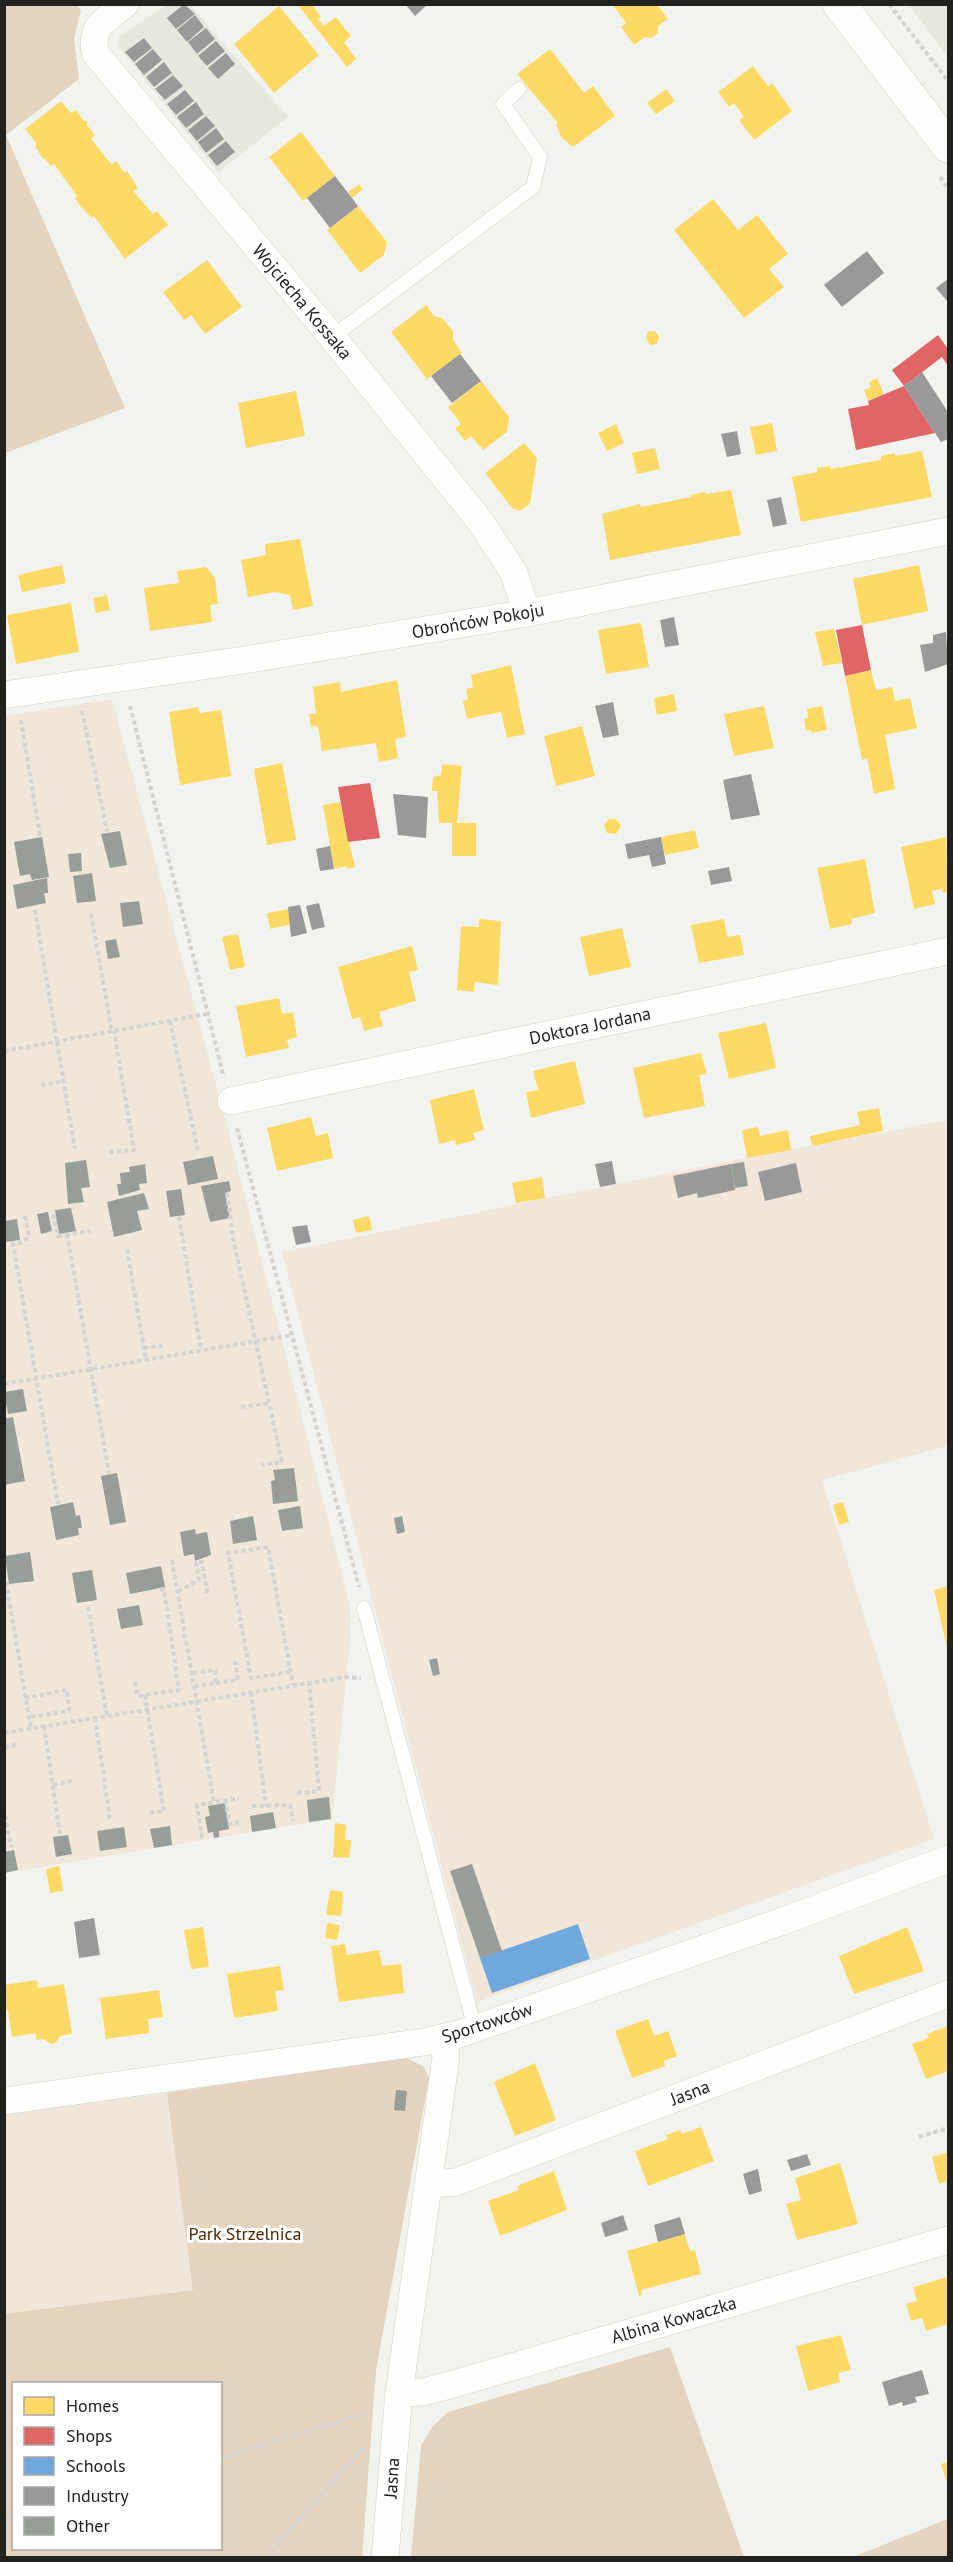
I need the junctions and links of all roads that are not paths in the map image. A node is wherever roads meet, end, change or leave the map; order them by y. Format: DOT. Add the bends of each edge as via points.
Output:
graph roads {
  1 [pos="125,4"];
  2 [pos="839,4"];
  3 [pos="519,88"];
  4 [pos="948,146"];
  5 [pos="332,337"];
  6 [pos="948,531"];
  7 [pos="526,613"];
  8 [pos="4,695"];
  9 [pos="948,951"];
  10 [pos="231,1101"];
  11 [pos="364,1608"];
  12 [pos="948,1859"];
  13 [pos="948,1994"];
  14 [pos="475,2029"];
  15 [pos="444,2038"];
  16 [pos="4,2101"];
  17 [pos="429,2184"];
  18 [pos="948,2240"];
  19 [pos="398,2402"];
  20 [pos="386,2558"];
  1 -- 5 [label="street, Wojciecha Kossaka" via="96,28 95,53"];
  2 -- 4 [label="street"];
  3 -- 5 [label="lane" via="503,104 540,156 533,188"];
  5 -- 7 [label="street, Wojciecha Kossaka" via="506,557"];
  6 -- 7 [label="street, Obrońców Pokoju"];
  7 -- 8 [label="street, Obrońców Pokoju"];
  9 -- 10 [label="street, Doktora Jordana"];
  11 -- 14 [label="lane"];
  12 -- 14 [label="street, Sportowców"];
  13 -- 17 [label="street, Jasna" via="456,2182"];
  14 -- 15 [label="street, Sportowców"];
  15 -- 16 [label="street, Sportowców"];
  15 -- 17 [label="street, Jasna" via="446,2057"];
  17 -- 19 [label="street, Jasna"];
  18 -- 19 [label="street, Albina Kowaczka"];
  19 -- 20 [label="street, Jasna"];
}
